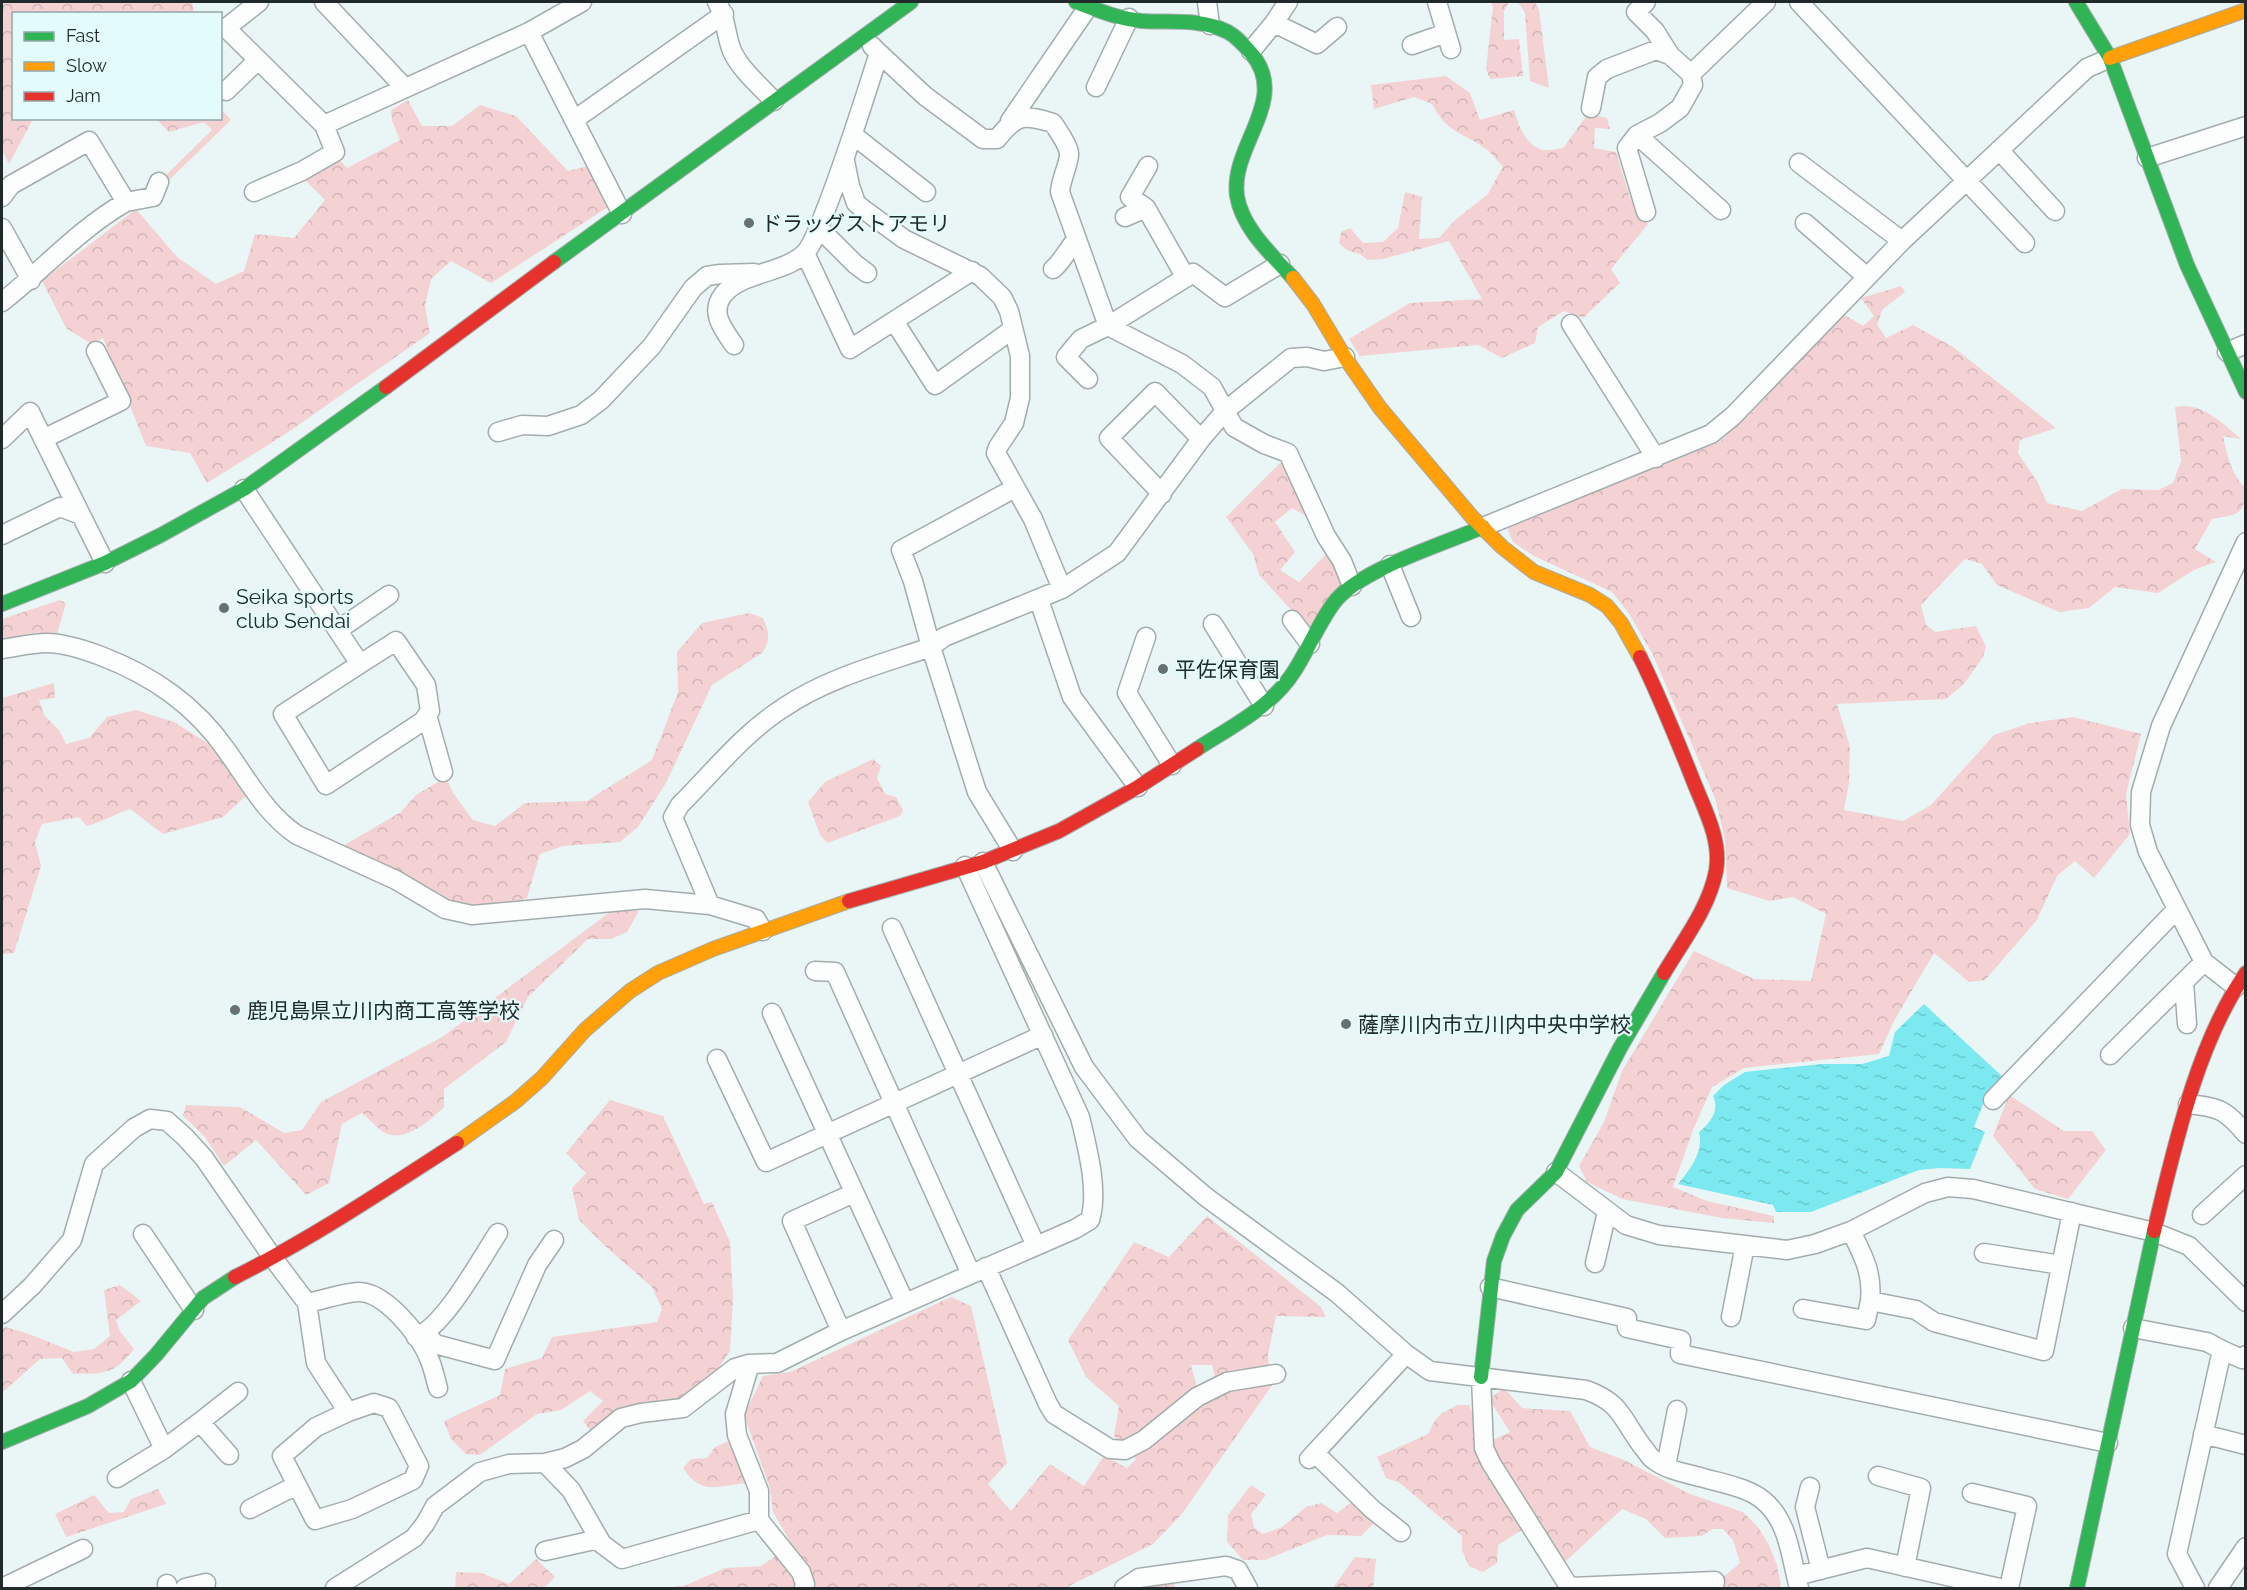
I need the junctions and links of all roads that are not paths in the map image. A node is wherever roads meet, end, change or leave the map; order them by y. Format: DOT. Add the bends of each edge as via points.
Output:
graph roads {
  1 [pos="259,2"];
  2 [pos="324,2"];
  3 [pos="582,2"];
  4 [pos="911,2"];
  5 [pos="1207,2"];
  6 [pos="1288,2"];
  7 [pos="1437,2"];
  8 [pos="1646,2"];
  9 [pos="1766,2"];
  10 [pos="1799,2"];
  11 [pos="2076,2"];
  12 [pos="1082,4"];
  13 [pos="721,8"];
  14 [pos="2246,10"];
  15 [pos="1129,18"];
  16 [pos="1274,23"];
  17 [pos="1210,25"];
  18 [pos="1337,27"];
  19 [pos="223,28"];
  20 [pos="529,32"];
  21 [pos="863,36"];
  22 [pos="1412,45"];
  23 [pos="1251,51"];
  24 [pos="879,53"];
  25 [pos="1670,55"];
  26 [pos="2110,58"];
  27 [pos="258,60"];
  28 [pos="1691,74"];
  29 [pos="1096,87"];
  30 [pos="405,88"];
  31 [pos="226,91"];
  32 [pos="774,101"];
  33 [pos="1591,108"];
  34 [pos="574,120"];
  35 [pos="1010,122"];
  36 [pos="324,124"];
  37 [pos="2246,126"];
  38 [pos="853,135"];
  39 [pos="1637,135"];
  40 [pos="1999,150"];
  41 [pos="2147,158"];
  42 [pos="845,161"];
  43 [pos="1799,163"];
  44 [pos="1148,166"];
  45 [pos="1967,180"];
  46 [pos="159,182"];
  47 [pos="254,192"];
  48 [pos="926,192"];
  49 [pos="2,197"];
  50 [pos="126,202"];
  51 [pos="1146,208"];
  52 [pos="1721,210"];
  53 [pos="2055,211"];
  54 [pos="1646,212"];
  55 [pos="622,214"];
  56 [pos="1125,218"];
  57 [pos="1805,223"];
  58 [pos="2,228"];
  59 [pos="819,228"];
  60 [pos="1077,239"];
  61 [pos="1902,241"];
  62 [pos="2025,243"];
  63 [pos="806,253"];
  64 [pos="1280,264"];
  65 [pos="1053,269"];
  66 [pos="972,271"];
  67 [pos="761,273"];
  68 [pos="867,273"];
  69 [pos="1867,277"];
  70 [pos="1185,278"];
  71 [pos="31,280"];
  72 [pos="2,302"];
  73 [pos="894,321"];
  74 [pos="1571,324"];
  75 [pos="1108,326"];
  76 [pos="1013,329"];
  77 [pos="2246,344"];
  78 [pos="734,345"];
  79 [pos="96,351"];
  80 [pos="2227,352"];
  81 [pos="1345,357"];
  82 [pos="1088,379"];
  83 [pos="2246,393"];
  84 [pos="1225,411"];
  85 [pos="498,432"];
  86 [pos="2,439"];
  87 [pos="43,439"];
  88 [pos="1201,439"];
  89 [pos="1656,458"];
  90 [pos="1015,488"];
  91 [pos="244,489"];
  92 [pos="1162,494"];
  93 [pos="81,515"];
  94 [pos="1482,527"];
  95 [pos="2,535"];
  96 [pos="2246,542"];
  97 [pos="105,563"];
  98 [pos="1390,565"];
  99 [pos="1352,586"];
  100 [pos="1062,589"];
  101 [pos="389,595"];
  102 [pos="1039,600"];
  103 [pos="2,604"];
  104 [pos="1411,617"];
  105 [pos="1292,620"];
  106 [pos="1213,624"];
  107 [pos="338,630"];
  108 [pos="1146,638"];
  109 [pos="1310,644"];
  110 [pos="931,647"];
  111 [pos="2,649"];
  112 [pos="360,664"];
  113 [pos="1264,706"];
  114 [pos="427,715"];
  115 [pos="1172,765"];
  116 [pos="443,772"];
  117 [pos="1138,787"];
  118 [pos="1013,851"];
  119 [pos="983,862"];
  120 [pos="965,866"];
  121 [pos="710,905"];
  122 [pos="2176,910"];
  123 [pos="892,928"];
  124 [pos="763,931"];
  125 [pos="2204,962"];
  126 [pos="815,970"];
  127 [pos="2241,980"];
  128 [pos="2184,982"];
  129 [pos="772,1012"];
  130 [pos="2187,1023"];
  131 [pos="1043,1035"];
  132 [pos="2110,1055"];
  133 [pos="717,1059"];
  134 [pos="957,1074"];
  135 [pos="1993,1100"];
  136 [pos="893,1104"];
  137 [pos="2188,1104"];
  138 [pos="827,1134"];
  139 [pos="2246,1134"];
  140 [pos="1556,1172"];
  141 [pos="2246,1175"];
  142 [pos="854,1193"];
  143 [pos="1607,1212"];
  144 [pos="2072,1212"];
  145 [pos="2202,1215"];
  146 [pos="1851,1231"];
  147 [pos="2154,1232"];
  148 [pos="498,1233"];
  149 [pos="143,1234"];
  150 [pos="554,1240"];
  151 [pos="1745,1245"];
  152 [pos="1036,1246"];
  153 [pos="1984,1253"];
  154 [pos="273,1258"];
  155 [pos="1595,1263"];
  156 [pos="2061,1265"];
  157 [pos="978,1270"];
  158 [pos="1491,1287"];
  159 [pos="1870,1301"];
  160 [pos="2246,1302"];
  161 [pos="307,1303"];
  162 [pos="904,1303"];
  163 [pos="1803,1309"];
  164 [pos="194,1310"];
  165 [pos="2,1314"];
  166 [pos="1731,1317"];
  167 [pos="2133,1328"];
  168 [pos="841,1331"];
  169 [pos="421,1335"];
  170 [pos="2222,1350"];
  171 [pos="1407,1354"];
  172 [pos="2246,1355"];
  173 [pos="750,1364"];
  174 [pos="1276,1374"];
  175 [pos="1480,1377"];
  176 [pos="131,1381"];
  177 [pos="438,1388"];
  178 [pos="238,1392"];
  179 [pos="1677,1410"];
  180 [pos="348,1412"];
  181 [pos="200,1422"];
  182 [pos="2203,1434"];
  183 [pos="2,1442"];
  184 [pos="2108,1443"];
  185 [pos="2246,1445"];
  186 [pos="164,1449"];
  187 [pos="229,1455"];
  188 [pos="545,1463"];
  189 [pos="1666,1466"];
  190 [pos="1878,1476"];
  191 [pos="117,1478"];
  192 [pos="297,1485"];
  193 [pos="1810,1487"];
  194 [pos="1972,1493"];
  195 [pos="250,1509"];
  196 [pos="759,1520"];
  197 [pos="1401,1532"];
  198 [pos="599,1539"];
  199 [pos="2246,1547"];
  200 [pos="83,1549"];
  201 [pos="545,1551"];
  202 [pos="1905,1567"];
  203 [pos="2246,1569"];
  204 [pos="1821,1570"];
  205 [pos="1798,1582"];
  206 [pos="206,1583"];
  207 [pos="2,1588"];
  208 [pos="185,1588"];
  209 [pos="335,1588"];
  210 [pos="804,1588"];
  211 [pos="1124,1588"];
  212 [pos="1248,1588"];
  213 [pos="1570,1588"];
  214 [pos="1714,1588"];
  215 [pos="2000,1588"];
  216 [pos="2009,1588"];
  217 [pos="2077,1588"];
  218 [pos="2195,1588"];
  219 [pos="2218,1588"];
  220 [pos="2232,1588"];
  1 -- 19 [label="street"];
  2 -- 30 [label="street"];
  3 -- 20 [label="street"];
  4 -- 21 [label="street"];
  5 -- 17 [label="street"];
  6 -- 16 [label="street"];
  7 -- 22 [label="street" via="1449,41"];
  8 -- 25 [label="street" via="1636,12 1655,31"];
  9 -- 28 [label="street"];
  10 -- 45 [label="street"];
  11 -- 26 [label="street"];
  12 -- 15 [label="street"];
  12 -- 35 [label="street"];
  13 -- 32 [label="street" via="731,49"];
  13 -- 34 [label="street"];
  14 -- 26 [label="street"];
  15 -- 17 [label="street"];
  15 -- 29 [label="street"];
  16 -- 18 [label="street" via="1317,44"];
  16 -- 23 [label="street"];
  17 -- 23 [label="street" via="1228,32"];
  19 -- 27 [label="street"];
  20 -- 30 [label="street"];
  20 -- 34 [label="street"];
  21 -- 24 [label="street"];
  21 -- 32 [label="street"];
  23 -- 64 [label="street" via="1266,82 1266,98 1239,165 1235,180 1237,197 1247,222"];
  24 -- 35 [label="street" via="925,96 983,139 997,139"];
  24 -- 38 [label="street"];
  25 -- 28 [label="street"];
  25 -- 33 [label="street" via="1656,50 1607,69 1597,77"];
  26 -- 40 [label="street" via="2087,68"];
  26 -- 41 [label="street"];
  27 -- 31 [label="street"];
  27 -- 36 [label="street"];
  28 -- 39 [label="street" via="1693,85 1680,108"];
  30 -- 36 [label="street"];
  32 -- 55 [label="street"];
  34 -- 55 [label="street"];
  35 -- 60 [label="street" via="1031,117 1053,123 1069,153 1060,192"];
  36 -- 47 [label="street" via="335,152"];
  37 -- 41 [label="street"];
  38 -- 42 [label="street"];
  38 -- 48 [label="street"];
  39 -- 52 [label="street"];
  39 -- 54 [label="street" via="1627,148"];
  40 -- 45 [label="street"];
  40 -- 53 [label="street"];
  41 -- 80 [label="street" via="2187,266"];
  42 -- 59 [label="street"];
  42 -- 66 [label="street" via="856,203 904,239"];
  43 -- 61 [label="street"];
  44 -- 51 [label="street" via="1130,197"];
  45 -- 61 [label="street"];
  45 -- 62 [label="street"];
  46 -- 50 [label="street" via="153,197"];
  49 -- 50 [label="street" via="11,185 89,141"];
  50 -- 71 [label="street" via="103,215"];
  51 -- 56 [label="street"];
  51 -- 70 [label="street"];
  55 -- 91 [label="street"];
  57 -- 69 [label="street"];
  58 -- 71 [label="street"];
  59 -- 63 [label="street"];
  59 -- 68 [label="street"];
  60 -- 65 [label="street"];
  60 -- 75 [label="street"];
  61 -- 69 [label="street"];
  63 -- 67 [label="street" via="788,265"];
  63 -- 73 [label="street" via="850,349"];
  64 -- 70 [label="street" via="1225,297 1193,273"];
  64 -- 81 [label="street" via="1308,295"];
  66 -- 73 [label="street"];
  66 -- 76 [label="street" via="1002,297"];
  67 -- 78 [label="street" via="731,287 717,306 717,318"];
  67 -- 85 [label="street" via="707,276 693,288 652,346 601,400 581,415 548,426 522,425"];
  69 -- 89 [label="street" via="1733,416 1711,434"];
  70 -- 75 [label="street"];
  71 -- 72 [label="street"];
  73 -- 76 [label="street" via="935,385"];
  74 -- 89 [label="street"];
  75 -- 82 [label="street" via="1081,339 1066,357"];
  75 -- 84 [label="street" via="1182,364 1212,387"];
  76 -- 90 [label="street" via="1020,356 1020,398 1014,423 996,453"];
  77 -- 80 [label="street"];
  79 -- 87 [label="street" via="121,401"];
  80 -- 83 [label="street"];
  81 -- 84 [label="street" via="1324,361 1291,358"];
  81 -- 94 [label="street" via="1386,416"];
  84 -- 88 [label="street"];
  84 -- 99 [label="street" via="1234,427 1288,453"];
  86 -- 87 [label="street" via="30,412"];
  87 -- 93 [label="street"];
  88 -- 92 [label="street"];
  88 -- 92 [label="street" via="1155,392 1109,438"];
  89 -- 94 [label="street"];
  90 -- 100 [label="street" via="1033,519"];
  90 -- 110 [label="street" via="901,550"];
  91 -- 97 [label="street"];
  91 -- 107 [label="street"];
  92 -- 100 [label="street" via="1117,553"];
  93 -- 95 [label="street" via="60,507"];
  93 -- 97 [label="street"];
  94 -- 98 [label="street"];
  94 -- 140 [label="street" via="1536,573 1606,605 1622,625 1669,717 1717,850 1714,883 1703,907 1620,1048"];
  96 -- 122 [label="street" via="2161,726 2140,792 2140,825 2148,852"];
  97 -- 103 [label="street"];
  98 -- 99 [label="street"];
  98 -- 104 [label="street"];
  99 -- 109 [label="street" via="1336,600"];
  100 -- 102 [label="street"];
  101 -- 107 [label="street"];
  102 -- 110 [label="street" via="944,638"];
  102 -- 117 [label="street" via="1072,697"];
  105 -- 109 [label="street"];
  106 -- 113 [label="street"];
  107 -- 112 [label="street"];
  108 -- 115 [label="street" via="1127,693"];
  109 -- 113 [label="street" via="1294,672"];
  110 -- 118 [label="street" via="976,792"];
  110 -- 121 [label="street" via="833,681 784,707 756,727 680,805 673,817"];
  111 -- 121 [label="street" via="48,643 85,650 159,684 209,727 255,793 287,829 396,880 446,909 472,915 645,899"];
  112 -- 114 [label="street" via="396,641 426,685 430,711"];
  112 -- 114 [label="street" via="283,714 326,784"];
  113 -- 115 [label="street"];
  114 -- 116 [label="street"];
  115 -- 117 [label="street"];
  117 -- 118 [label="street" via="1059,831"];
  118 -- 119 [label="street"];
  119 -- 120 [label="street"];
  119 -- 171 [label="street" via="1084,1067 1138,1139 1206,1197 1337,1293"];
  120 -- 124 [label="street"];
  120 -- 131 [label="street"];
  121 -- 124 [label="street" via="756,920"];
  122 -- 125 [label="street"];
  122 -- 135 [label="street"];
  123 -- 134 [label="street"];
  124 -- 154 [label="street" via="684,961 630,991 585,1030 542,1078 494,1118"];
  125 -- 127 [label="street"];
  125 -- 128 [label="street"];
  126 -- 136 [label="street" via="835,972"];
  127 -- 137 [label="street" via="2209,1042"];
  128 -- 130 [label="street"];
  128 -- 132 [label="street"];
  129 -- 138 [label="street"];
  131 -- 134 [label="street"];
  131 -- 152 [label="street" via="1080,1117 1094,1208 1090,1220"];
  133 -- 138 [label="street" via="766,1162"];
  134 -- 136 [label="street"];
  134 -- 152 [label="street"];
  136 -- 138 [label="street"];
  136 -- 157 [label="street"];
  137 -- 139 [label="street" via="2215,1107"];
  137 -- 147 [label="street"];
  138 -- 142 [label="street"];
  140 -- 143 [label="street"];
  140 -- 158 [label="street" via="1517,1210 1494,1261"];
  141 -- 145 [label="street"];
  142 -- 162 [label="street"];
  142 -- 168 [label="street" via="792,1221"];
  143 -- 151 [label="street" via="1626,1225 1659,1235"];
  143 -- 155 [label="street"];
  144 -- 146 [label="street" via="1948,1186 1925,1193"];
  144 -- 147 [label="street"];
  144 -- 156 [label="street"];
  146 -- 151 [label="street" via="1787,1250"];
  146 -- 159 [label="street" via="1868,1266 1872,1283"];
  147 -- 160 [label="street" via="2189,1246"];
  147 -- 167 [label="street"];
  148 -- 169 [label="street" via="476,1251 441,1318"];
  149 -- 164 [label="street"];
  150 -- 169 [label="street" via="537,1265 495,1360 435,1344"];
  151 -- 166 [label="street"];
  152 -- 157 [label="street"];
  153 -- 156 [label="street"];
  154 -- 161 [label="street"];
  154 -- 164 [label="street" via="229,1280 203,1298"];
  154 -- 165 [label="street" via="204,1158 167,1121 150,1119 134,1128 94,1164 72,1240"];
  156 -- 159 [label="street" via="2044,1351 1934,1322 1916,1310"];
  157 -- 162 [label="street"];
  157 -- 174 [label="street" via="1054,1414 1110,1449 1125,1450 1144,1440 1197,1397 1227,1382"];
  158 -- 175 [label="street"];
  158 -- 184 [label="street" via="1627,1318 1627,1328 1681,1340 1680,1354"];
  159 -- 163 [label="street" via="1866,1320"];
  161 -- 169 [label="street" via="359,1292 377,1296"];
  161 -- 180 [label="street" via="316,1363"];
  162 -- 168 [label="street"];
  164 -- 176 [label="street"];
  167 -- 170 [label="street" via="2207,1342"];
  167 -- 184 [label="street"];
  168 -- 173 [label="street" via="777,1363"];
  169 -- 177 [label="street"];
  170 -- 172 [label="street" via="2242,1359"];
  170 -- 182 [label="street"];
  171 -- 175 [label="street" via="1430,1371"];
  171 -- 197 [label="street" via="1312,1456"];
  173 -- 188 [label="street" via="735,1368 682,1408 621,1418 583,1449"];
  173 -- 196 [label="street" via="735,1414 737,1435 759,1491"];
  175 -- 189 [label="street" via="1586,1390 1605,1397 1623,1414 1653,1460"];
  175 -- 213 [label="street" via="1484,1448"];
  176 -- 183 [label="street" via="88,1406"];
  176 -- 186 [label="street"];
  178 -- 181 [label="street"];
  179 -- 189 [label="street"];
  180 -- 192 [label="street" via="316,1427 282,1456"];
  180 -- 192 [label="street" via="374,1403 388,1408 419,1466 413,1480 352,1509 315,1520"];
  181 -- 186 [label="street"];
  181 -- 187 [label="street"];
  182 -- 185 [label="street"];
  182 -- 218 [label="street" via="2177,1554"];
  184 -- 217 [label="street"];
  186 -- 191 [label="street"];
  188 -- 198 [label="street" via="571,1490"];
  188 -- 209 [label="street" via="509,1464 480,1472 435,1506 414,1538"];
  189 -- 205 [label="street" via="1764,1500 1787,1537"];
  190 -- 202 [label="street" via="1921,1488"];
  192 -- 195 [label="street"];
  193 -- 204 [label="street" via="1805,1507"];
  194 -- 216 [label="street" via="2027,1506"];
  196 -- 198 [label="street" via="622,1559"];
  196 -- 210 [label="street" via="801,1572"];
  198 -- 201 [label="street"];
  199 -- 219 [label="street"];
  200 -- 207 [label="street"];
  202 -- 204 [label="street" via="1867,1558"];
  202 -- 215 [label="street"];
  203 -- 220 [label="street"];
  204 -- 205 [label="street"];
  206 -- 208 [label="street"];
  211 -- 212 [label="street" via="1139,1578 1226,1566 1238,1570"];
  213 -- 214 [label="street" via="1715,1581"];
}
